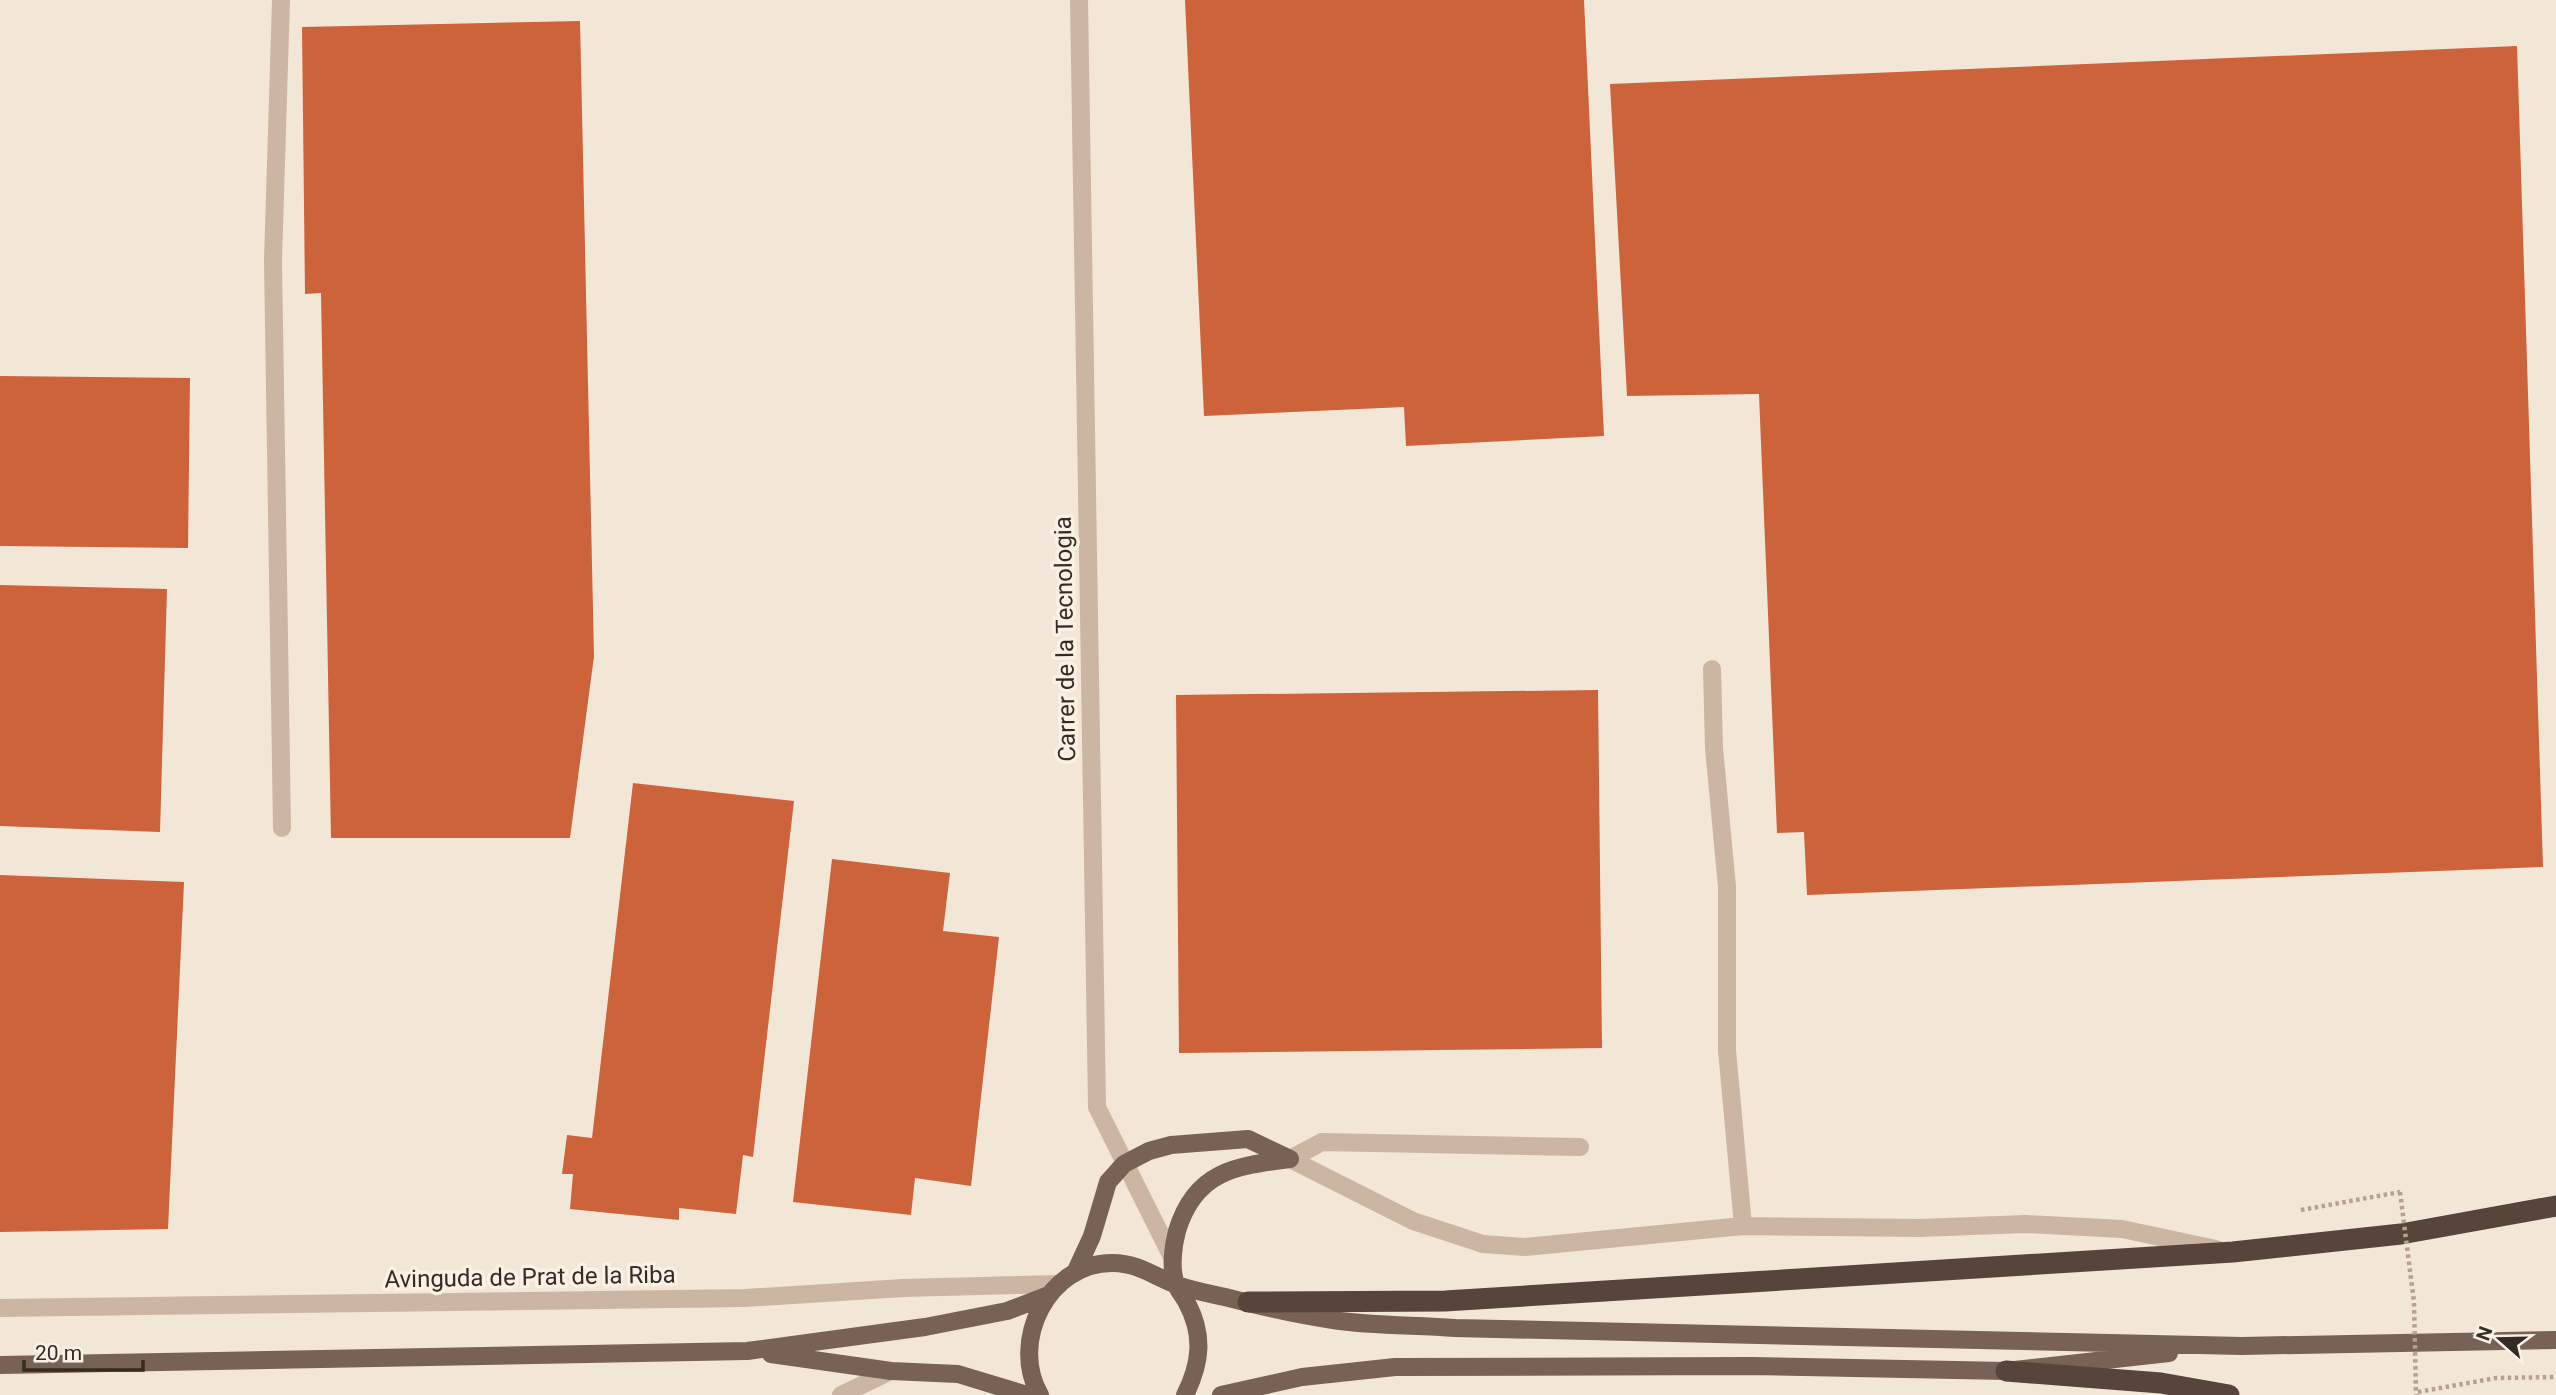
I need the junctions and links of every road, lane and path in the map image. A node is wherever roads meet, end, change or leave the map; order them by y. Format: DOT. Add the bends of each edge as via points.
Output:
graph roads {
  1 [pos="281,0"];
  2 [pos="1079,0"];
  3 [pos="1712,669"];
  4 [pos="282,828"];
  5 [pos="1580,1147"];
  6 [pos="1290,1159"];
  7 [pos="1124,1164"];
  8 [pos="2556,1206"];
  9 [pos="2290,1212"];
  10 [pos="1743,1226"];
  11 [pos="2233,1252"];
  12 [pos="1173,1259"];
  13 [pos="1075,1273"];
  14 [pos="1176,1284"];
  15 [pos="1054,1289"];
  16 [pos="1248,1302"];
  17 [pos="0,1308"];
  18 [pos="2556,1340"];
  19 [pos="2242,1346"];
  20 [pos="747,1351"];
  21 [pos="0,1365"];
  22 [pos="891,1371"];
  23 [pos="2006,1371"];
  24 [pos="2556,1377"];
  25 [pos="2417,1393"];
  26 [pos="841,1395"];
  27 [pos="1027,1395"];
  28 [pos="1040,1395"];
  29 [pos="1185,1395"];
  30 [pos="1221,1395"];
  31 [pos="2229,1395"];
  1 -- 4 [label="street" via="273,261"];
  2 -- 7 [label="street, Carrer de la Tecnologia" via="1097,1107"];
  3 -- 10 [label="street" via="1727,887 1727,1050"];
  5 -- 6 [label="street" via="1322,1142"];
  6 -- 7 [label="main road" via="1248,1139 1171,1144"];
  6 -- 10 [label="street" via="1413,1221 1483,1244 1525,1247"];
  6 -- 12 [label="main road" via="1226,1171 1206,1181 1182,1216"];
  7 -- 12 [label="street, Carrer de la Tecnologia"];
  7 -- 13 [label="main road" via="1108,1182"];
  8 -- 11 [label="highway" via="2401,1234"];
  9 -- 25 [label="path, bridge" via="2400,1192 2414,1302"];
  10 -- 11 [label="street" via="2025,1224 2122,1229"];
  11 -- 16 [label="highway" via="1445,1301"];
  12 -- 14 [label="main road"];
  13 -- 14 [label="main road" via="1111,1263 1133,1265"];
  13 -- 15 [label="main road"];
  14 -- 16 [label="main road"];
  14 -- 29 [label="main road" via="1199,1335 1199,1356"];
  15 -- 17 [label="street, Avinguda de Prat de la Riba" via="902,1288 731,1298"];
  15 -- 20 [label="main road" via="1007,1311"];
  15 -- 28 [label="main road" via="1035,1316 1030,1337 1029,1363"];
  16 -- 19 [label="main road" via="1333,1320 1455,1328"];
  18 -- 19 [label="main road"];
  19 -- 23 [label="main road"];
  20 -- 21 [label="main road"];
  20 -- 22 [label="main road"];
  22 -- 26 [label="street"];
  22 -- 27 [label="main road" via="958,1374"];
  23 -- 30 [label="main road" via="1681,1365 1395,1367 1301,1377"];
  23 -- 31 [label="highway" via="2161,1383"];
  24 -- 25 [label="path" via="2496,1378"];
}
